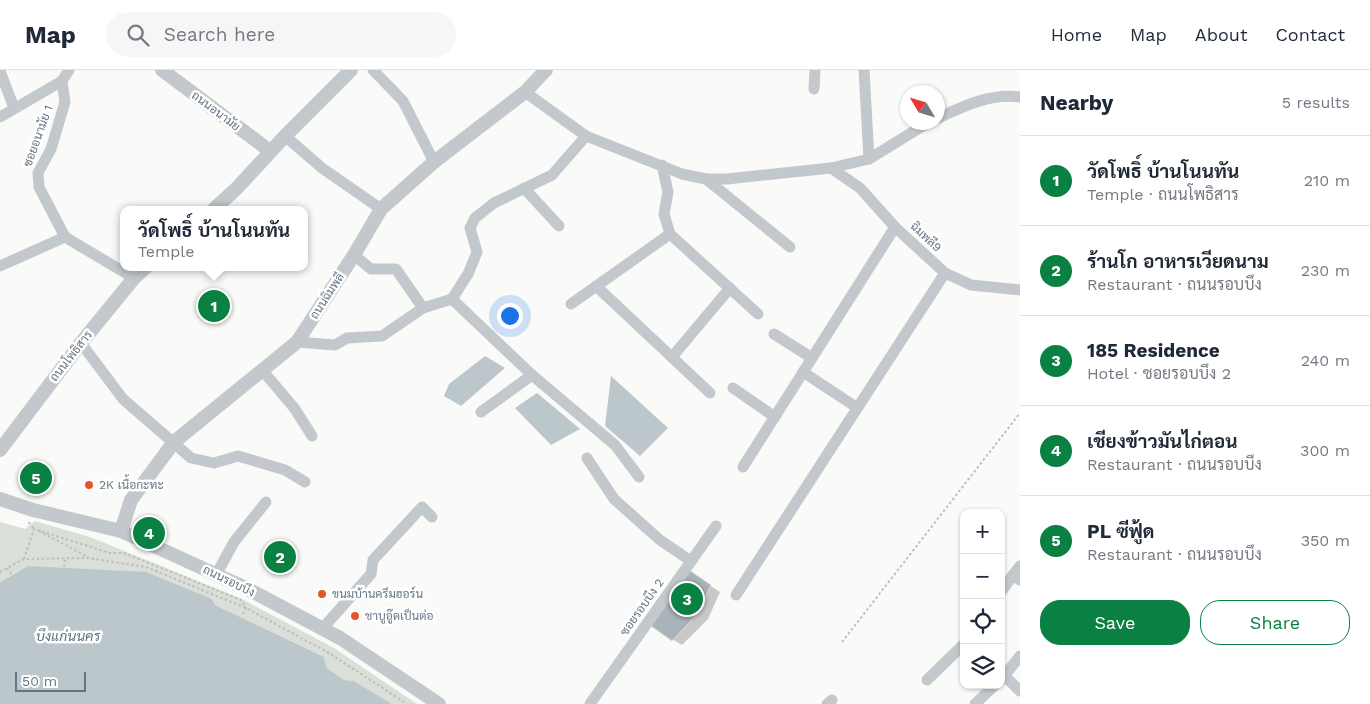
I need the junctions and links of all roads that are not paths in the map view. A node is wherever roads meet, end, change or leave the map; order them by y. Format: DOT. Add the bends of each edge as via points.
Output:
graph roads {
  1 [pos="68,70"];
  2 [pos="162,70"];
  3 [pos="352,70"];
  4 [pos="373,70"];
  5 [pos="546,70"];
  6 [pos="815,70"];
  7 [pos="864,70"];
  8 [pos="0,71"];
  9 [pos="62,81"];
  10 [pos="814,89"];
  11 [pos="525,92"];
  12 [pos="1020,97"];
  13 [pos="14,108"];
  14 [pos="945,115"];
  15 [pos="0,117"];
  16 [pos="916,130"];
  17 [pos="285,136"];
  18 [pos="586,136"];
  19 [pos="270,151"];
  20 [pos="869,159"];
  21 [pos="434,162"];
  22 [pos="662,165"];
  23 [pos="831,168"];
  24 [pos="706,179"];
  25 [pos="524,188"];
  26 [pos="217,206"];
  27 [pos="381,209"];
  28 [pos="559,226"];
  29 [pos="896,227"];
  30 [pos="670,234"];
  31 [pos="65,237"];
  32 [pos="790,247"];
  33 [pos="354,255"];
  34 [pos="0,266"];
  35 [pos="120,270"];
  36 [pos="122,271"];
  37 [pos="142,271"];
  38 [pos="945,273"];
  39 [pos="134,278"];
  40 [pos="596,286"];
  41 [pos="730,288"];
  42 [pos="1020,290"];
  43 [pos="452,299"];
  44 [pos="570,304"];
  45 [pos="423,308"];
  46 [pos="758,314"];
  47 [pos="774,334"];
  48 [pos="297,342"];
  49 [pos="81,343"];
  50 [pos="672,357"];
  51 [pos="812,358"];
  52 [pos="263,371"];
  53 [pos="803,372"];
  54 [pos="532,375"];
  55 [pos="733,388"];
  56 [pos="710,393"];
  57 [pos="856,407"];
  58 [pos="481,412"];
  59 [pos="775,417"];
  60 [pos="312,436"];
  61 [pos="174,442"];
  62 [pos="0,450"];
  63 [pos="587,458"];
  64 [pos="743,467"];
  65 [pos="639,477"];
  66 [pos="305,482"];
  67 [pos="0,499"];
  68 [pos="266,502"];
  69 [pos="432,517"];
  70 [pos="716,526"];
  71 [pos="121,531"];
  72 [pos="691,561"];
  73 [pos="1018,574"];
  74 [pos="216,575"];
  75 [pos="1005,588"];
  76 [pos="736,595"];
  77 [pos="322,628"];
  78 [pos="960,648"];
  79 [pos="1020,656"];
  80 [pos="1005,674"];
  81 [pos="1005,678"];
  82 [pos="927,680"];
  83 [pos="991,689"];
  84 [pos="1020,691"];
  85 [pos="439,704"];
  86 [pos="590,704"];
  87 [pos="975,704"];
  1 -- 9 [label="street"];
  2 -- 19 [label="street, ถนนอนามัย"];
  3 -- 17 [label="street"];
  4 -- 21 [label="street" via="403,101"];
  5 -- 11 [label="street, ถนนฉิมพลี"];
  6 -- 10 [label="street"];
  7 -- 20 [label="street"];
  8 -- 13 [label="street"];
  9 -- 13 [label="street"];
  9 -- 31 [label="street, ซอยอนามัย 1" via="65,102 51,149 38,173 39,186"];
  11 -- 18 [label="street"];
  11 -- 21 [label="street, ถนนฉิมพลี"];
  12 -- 14 [label="street" via="977,100"];
  13 -- 15 [label="street"];
  16 -- 20 [label="street"];
  17 -- 19 [label="street"];
  17 -- 27 [label="street" via="322,168"];
  18 -- 22 [label="street"];
  18 -- 25 [label="street" via="552,175"];
  19 -- 26 [label="street"];
  20 -- 23 [label="street"];
  21 -- 27 [label="street, ถนนฉิมพลี"];
  22 -- 24 [label="street" via="682,174"];
  22 -- 30 [label="street" via="668,192 664,214"];
  23 -- 24 [label="street"];
  23 -- 29 [label="street, ฉิมพลี9" via="860,188"];
  24 -- 32 [label="street"];
  25 -- 28 [label="street"];
  25 -- 43 [label="street" via="494,203 474,218 470,228 477,252"];
  27 -- 33 [label="street, ถนนฉิมพลี"];
  29 -- 38 [label="street, ฉิมพลี9"];
  29 -- 51 [label="street"];
  30 -- 40 [label="street"];
  30 -- 41 [label="street"];
  31 -- 34 [label="street"];
  31 -- 35 [label="street"];
  33 -- 45 [label="street" via="371,269 396,269"];
  33 -- 48 [label="street, ถนนฉิมพลี"];
  36 -- 39 [label="street"];
  37 -- 39 [label="street, ถนนโพธิสาร"];
  38 -- 42 [label="street, ฉิมพลี9" via="971,285"];
  38 -- 57 [label="street"];
  39 -- 49 [label="street, ถนนโพธิสาร"];
  40 -- 44 [label="street"];
  40 -- 50 [label="street"];
  41 -- 46 [label="street"];
  41 -- 50 [label="street"];
  43 -- 45 [label="street"];
  43 -- 54 [label="street"];
  45 -- 48 [label="street" via="382,336 346,338 335,345"];
  47 -- 51 [label="street"];
  48 -- 52 [label="street, ถนนฉิมพลี"];
  49 -- 61 [label="street" via="122,399"];
  49 -- 62 [label="street, ถนนโพธิสาร"];
  50 -- 56 [label="street"];
  51 -- 53 [label="street"];
  52 -- 60 [label="street" via="295,409"];
  52 -- 61 [label="street, ถนนฉิมพลี"];
  53 -- 57 [label="street"];
  53 -- 59 [label="street"];
  54 -- 58 [label="street"];
  54 -- 65 [label="street" via="615,445"];
  55 -- 59 [label="street"];
  57 -- 76 [label="street"];
  59 -- 64 [label="street"];
  61 -- 66 [label="street" via="191,458 214,463 238,456 285,470"];
  61 -- 71 [label="street, ถนนฉิมพลี" via="132,500"];
  63 -- 72 [label="street" via="614,499 660,540"];
  67 -- 71 [label="street, ถนนรอบบึง"];
  68 -- 74 [label="street" via="234,542"];
  69 -- 77 [label="street" via="422,507 373,560 370,574"];
  70 -- 72 [label="street, ซอยรอบบึง 2"];
  71 -- 74 [label="street, ถนนรอบบึง"];
  72 -- 86 [label="street, ซอยรอบบึง 2"];
  73 -- 75 [label="street"];
  74 -- 77 [label="street, ถนนรอบบึง"];
  77 -- 85 [label="street, ถนนรอบบึง"];
  78 -- 82 [label="street"];
  79 -- 80 [label="street"];
  81 -- 84 [label="street"];
  83 -- 87 [label="street"];
}
